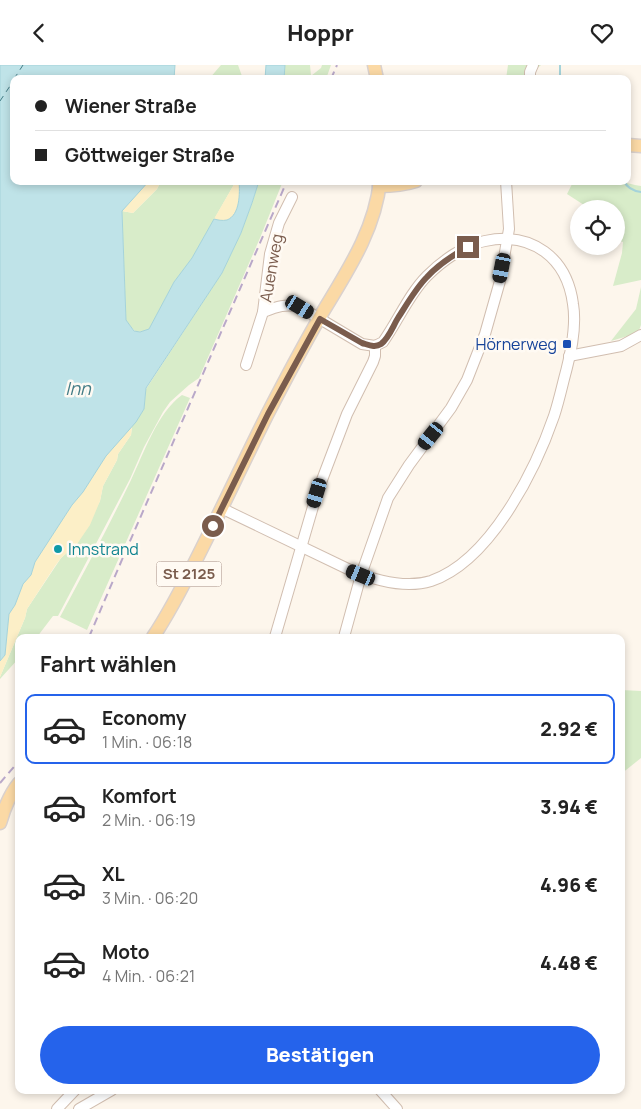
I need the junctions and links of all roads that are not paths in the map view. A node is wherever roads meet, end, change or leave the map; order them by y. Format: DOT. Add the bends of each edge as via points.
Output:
graph roads {
  1 [pos="380,185"];
  2 [pos="387,185"];
  3 [pos="405,185"];
  4 [pos="506,185"];
  5 [pos="292,197"];
  6 [pos="507,239"];
  7 [pos="263,312"];
  8 [pos="320,319"];
  9 [pos="641,335"];
  10 [pos="375,346"];
  11 [pos="570,356"];
  12 [pos="246,365"];
  13 [pos="221,508"];
  14 [pos="301,546"];
  15 [pos="361,575"];
  16 [pos="155,634"];
  17 [pos="276,634"];
  18 [pos="345,634"];
  19 [pos="15,788"];
  20 [pos="0,823"];
  21 [pos="70,1094"];
  22 [pos="105,1094"];
  23 [pos="384,1094"];
  24 [pos="57,1109"];
  25 [pos="79,1109"];
  26 [pos="397,1109"];
  1 -- 8 [label="main road, St 2125" via="369,227 358,252"];
  2 -- 3 [label="main road"];
  4 -- 6 [label="street"];
  5 -- 7 [label="street, Auenweg" via="270,254"];
  6 -- 10 [label="street" via="478,243 438,266 426,277 383,342"];
  6 -- 11 [label="street" via="534,245 550,255 564,273 574,306"];
  6 -- 15 [label="street" via="500,281 472,368 451,408 392,490"];
  7 -- 8 [label="street, Auenweg" via="290,304"];
  7 -- 12 [label="street, Auenweg"];
  8 -- 10 [label="street, Auenweg" via="362,343"];
  8 -- 13 [label="main road, St 2125"];
  9 -- 11 [label="street" via="621,346"];
  10 -- 14 [label="street" via="373,362 348,414 317,493"];
  11 -- 15 [label="street" via="555,413 532,469 482,546 451,571 432,581 413,584"];
  13 -- 14 [label="street"];
  13 -- 16 [label="main road, St 2125" via="178,597"];
  14 -- 15 [label="street"];
  14 -- 17 [label="street"];
  15 -- 18 [label="street"];
  19 -- 20 [label="main road"];
  21 -- 24 [label="street"];
  22 -- 25 [label="street"];
  23 -- 26 [label="street"];
}
